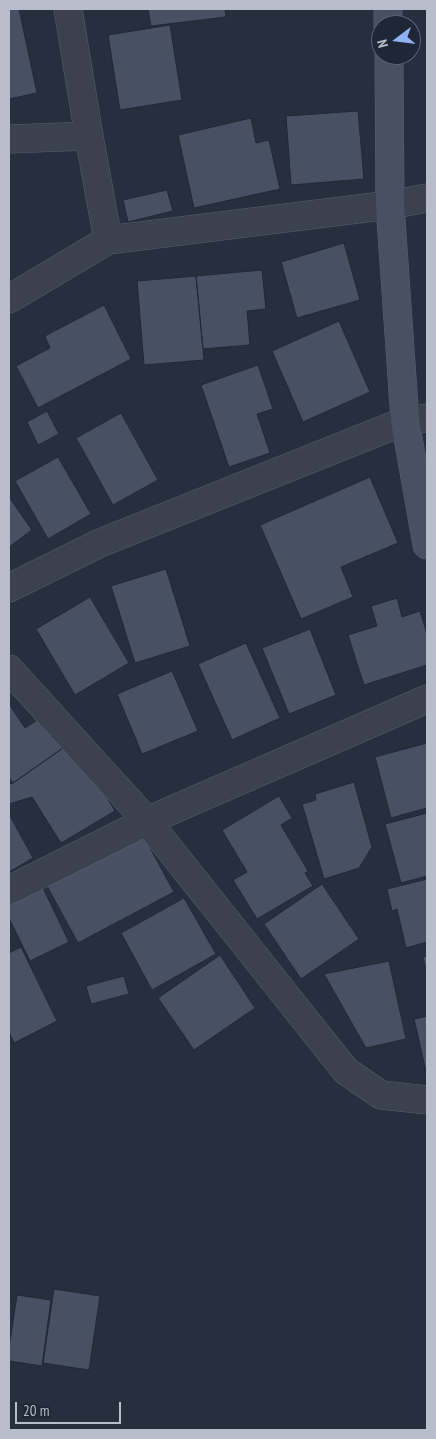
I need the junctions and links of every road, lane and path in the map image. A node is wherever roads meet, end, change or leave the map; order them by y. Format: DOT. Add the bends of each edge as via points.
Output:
graph roads {
  1 [pos="68,9"];
  2 [pos="388,65"];
  3 [pos="89,136"];
  4 [pos="9,139"];
  5 [pos="427,198"];
  6 [pos="390,205"];
  7 [pos="108,240"];
  8 [pos="9,299"];
  9 [pos="416,420"];
  10 [pos="427,545"];
  11 [pos="9,588"];
  12 [pos="9,669"];
  13 [pos="427,699"];
  14 [pos="147,821"];
  15 [pos="9,890"];
  16 [pos="427,1100"];
  1 -- 3 [label="street"];
  2 -- 6 [label="street"];
  3 -- 4 [label="street"];
  3 -- 7 [label="street"];
  5 -- 6 [label="street"];
  6 -- 7 [label="street"];
  6 -- 9 [label="street"];
  7 -- 8 [label="street"];
  9 -- 10 [label="street"];
  9 -- 11 [label="street" via="100,543"];
  12 -- 14 [label="street"];
  13 -- 14 [label="street"];
  14 -- 15 [label="street"];
  14 -- 16 [label="street" via="346,1071 381,1095"];
}
